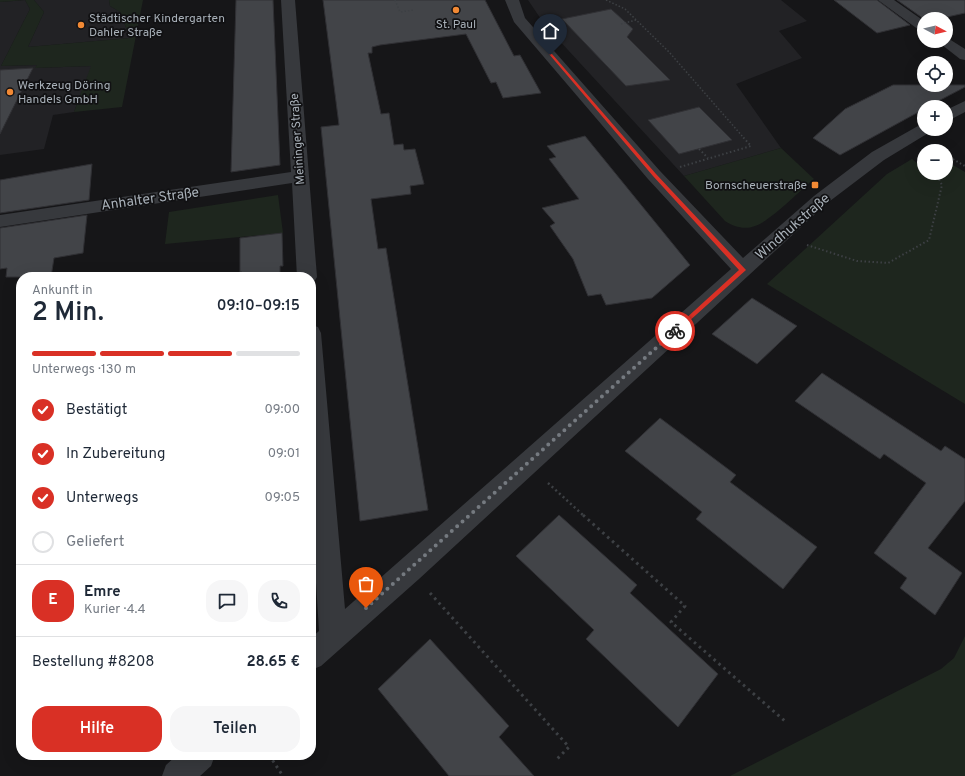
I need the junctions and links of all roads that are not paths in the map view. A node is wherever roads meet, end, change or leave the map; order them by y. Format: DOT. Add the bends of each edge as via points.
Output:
graph roads {
  1 [pos="288,0"];
  2 [pos="512,0"];
  3 [pos="884,0"];
  4 [pos="917,22"];
  5 [pos="953,47"];
  6 [pos="965,56"];
  7 [pos="965,106"];
  8 [pos="953,113"];
  9 [pos="917,133"];
  10 [pos="300,176"];
  11 [pos="0,221"];
  12 [pos="743,270"];
  13 [pos="307,272"];
  14 [pos="316,402"];
  15 [pos="333,635"];
  16 [pos="316,651"];
  17 [pos="195,760"];
  18 [pos="177,776"];
  1 -- 10 [label="street, Meininger Straße"];
  2 -- 12 [label="street" via="519,19 654,175"];
  3 -- 4 [label="street"];
  5 -- 6 [label="street"];
  7 -- 8 [label="street"];
  9 -- 12 [label="street, Windhukstraße" via="878,156 820,200"];
  10 -- 11 [label="street, Anhalter Straße"];
  10 -- 13 [label="street, Meininger Straße"];
  12 -- 15 [label="street, Windhukstraße" via="410,570"];
  14 -- 15 [label="street"];
  15 -- 16 [label="street, Windhukstraße"];
  17 -- 18 [label="street"];
}
